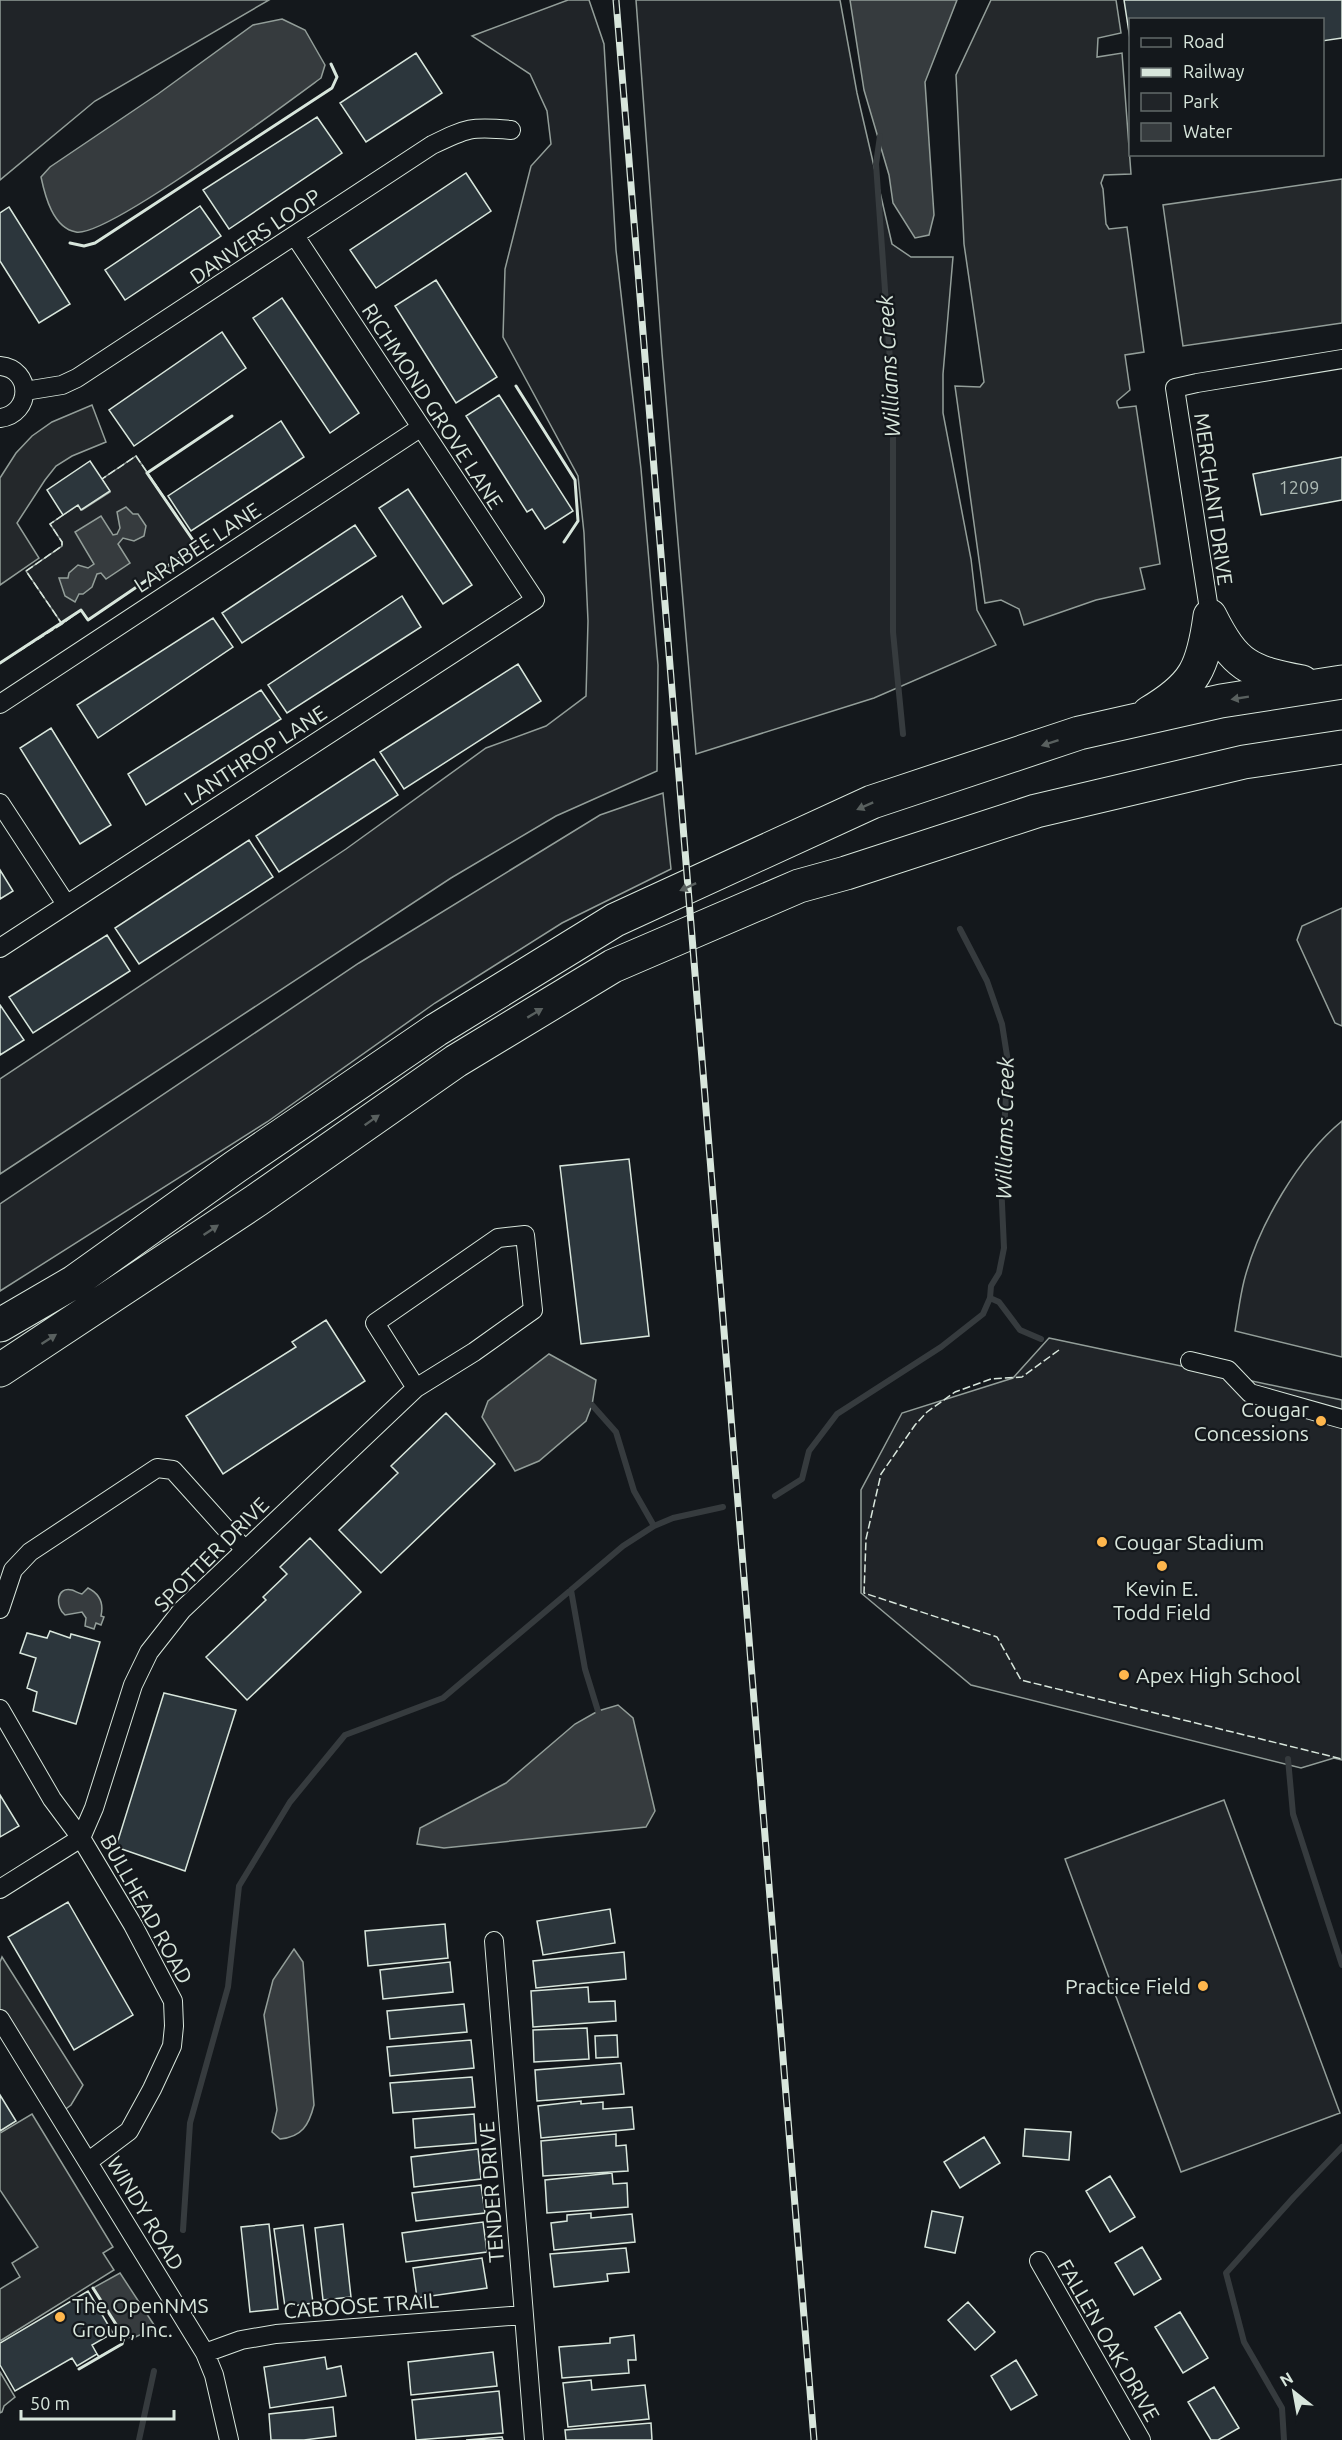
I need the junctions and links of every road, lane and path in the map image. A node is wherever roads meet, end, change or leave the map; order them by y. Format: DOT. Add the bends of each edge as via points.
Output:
graph roads {
  1 [pos="511,130"];
  2 [pos="295,236"];
  3 [pos="1342,359"];
  4 [pos="0,366"];
  5 [pos="25,391"];
  6 [pos="0,418"];
  7 [pos="420,428"];
  8 [pos="535,600"];
  9 [pos="1209,616"];
  10 [pos="1330,683"];
  11 [pos="0,704"];
  12 [pos="1137,720"];
  13 [pos="1342,747"];
  14 [pos="0,803"];
  15 [pos="66,904"];
  16 [pos="0,948"];
  17 [pos="0,1325"];
  18 [pos="1190,1361"];
  19 [pos="0,1370"];
  20 [pos="416,1388"];
  21 [pos="1342,1419"];
  22 [pos="245,1550"];
  23 [pos="0,1609"];
  24 [pos="0,1709"];
  25 [pos="81,1838"];
  26 [pos="0,1889"];
  27 [pos="494,1941"];
  28 [pos="0,2019"];
  29 [pos="89,2161"];
  30 [pos="1039,2261"];
  31 [pos="523,2315"];
  32 [pos="205,2353"];
  33 [pos="229,2440"];
  34 [pos="534,2440"];
  35 [pos="1141,2440"];
  1 -- 2 [label="street, DANVERS LOOP" via="479,127 432,145"];
  2 -- 5 [label="street, DANVERS LOOP" via="77,378 62,385"];
  2 -- 7 [label="street, RICHMOND GROVE LANE"];
  3 -- 9 [label="street, MERCHANT DRIVE" via="1175,388"];
  4 -- 5 [label="street" via="14,369 20,375"];
  5 -- 6 [label="street" via="16,412"];
  7 -- 8 [label="street, RICHMOND GROVE LANE"];
  7 -- 11 [label="street, LARABEE LANE"];
  8 -- 15 [label="street, LANTHROP LANE"];
  9 -- 10 [label="highway" via="1229,649 1252,669 1265,675"];
  9 -- 12 [label="highway" via="1205,651 1192,678 1173,697"];
  10 -- 12 [label="highway, one-way"];
  12 -- 17 [label="highway, one-way" via="1079,733 872,802 615,920 436,1030 74,1282"];
  19 -- 13 [label="highway, one-way" via="257,1200 456,1061 613,966 799,886 1036,812 1244,762"];
  14 -- 15 [label="street"];
  15 -- 16 [label="street, LANTHROP LANE"];
  18 -- 21 [label="street" via="1228,1370 1250,1393"];
  20 -- 20 [label="street, SPOTTER DRIVE" via="533,1310 525,1235 498,1238 375,1323"];
  20 -- 22 [label="street, SPOTTER DRIVE"];
  22 -- 23 [label="street" via="173,1470 157,1468 30,1552 13,1570"];
  22 -- 25 [label="street, SPOTTER DRIVE" via="182,1610 149,1652 133,1684"];
  24 -- 25 [label="street, BULLHEAD ROAD" via="52,1799"];
  25 -- 26 [label="street"];
  25 -- 29 [label="street, BULLHEAD ROAD" via="170,1994 174,2026 172,2046 129,2131"];
  27 -- 31 [label="street, TENDER DRIVE"];
  28 -- 29 [label="street, WINDY ROAD"];
  29 -- 32 [label="street, WINDY ROAD"];
  30 -- 35 [label="street, FALLEN OAK DRIVE"];
  31 -- 32 [label="street, CABOOSE TRAIL" via="276,2334 241,2340"];
  31 -- 34 [label="street, TENDER DRIVE"];
  32 -- 33 [label="street, WINDY ROAD"];
}
